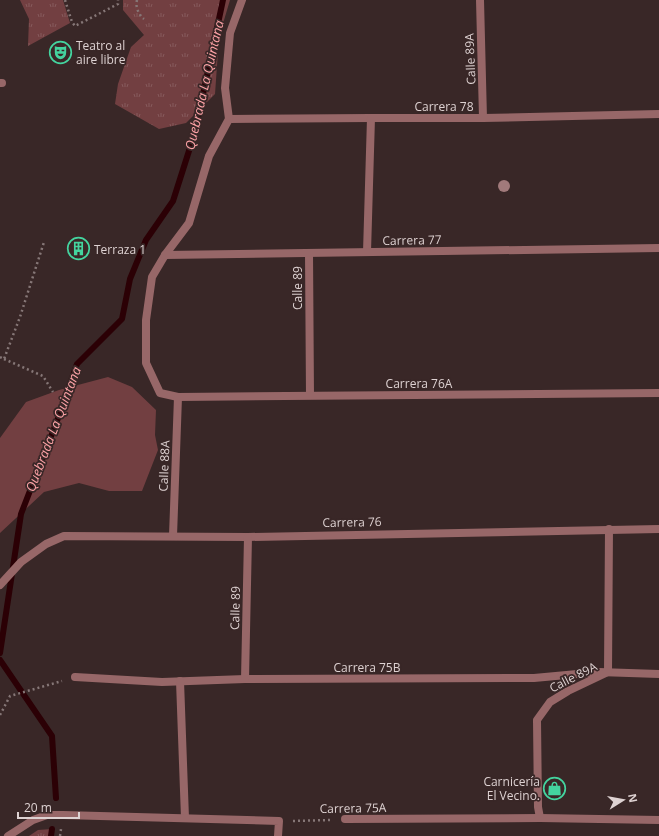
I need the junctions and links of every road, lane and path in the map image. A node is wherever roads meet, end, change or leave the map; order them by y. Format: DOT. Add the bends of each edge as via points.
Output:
graph roads {
  1 [pos="65,0"];
  2 [pos="118,0"];
  3 [pos="137,0"];
  4 [pos="242,0"];
  5 [pos="480,0"];
  6 [pos="144,19"];
  7 [pos="659,114"];
  8 [pos="371,118"];
  9 [pos="483,118"];
  10 [pos="229,119"];
  11 [pos="44,242"];
  12 [pos="659,248"];
  13 [pos="367,252"];
  14 [pos="309,253"];
  15 [pos="165,255"];
  16 [pos="0,357"];
  17 [pos="4,359"];
  18 [pos="53,392"];
  19 [pos="659,393"];
  20 [pos="310,395"];
  21 [pos="178,397"];
  22 [pos="609,529"];
  23 [pos="659,529"];
  24 [pos="173,536"];
  25 [pos="248,537"];
  26 [pos="0,585"];
  27 [pos="608,672"];
  28 [pos="659,674"];
  29 [pos="75,677"];
  30 [pos="245,679"];
  31 [pos="180,681"];
  32 [pos="0,715"];
  33 [pos="185,818"];
  34 [pos="540,818"];
  35 [pos="344,819"];
  36 [pos="659,820"];
  37 [pos="279,821"];
  38 [pos="8,836"];
  39 [pos="278,836"];
  1 -- 2 [label="path" via="72,22 76,26 118,4"];
  3 -- 6 [label="path" via="140,16"];
  4 -- 10 [label="street" via="230,33 225,88"];
  5 -- 9 [label="street, Calle 89A"];
  7 -- 9 [label="street, Carrera 78"];
  8 -- 9 [label="street, Carrera 78"];
  8 -- 10 [label="street, Carrera 78"];
  8 -- 13 [label="street"];
  10 -- 15 [label="street" via="209,156 189,223"];
  11 -- 17 [label="path"];
  12 -- 13 [label="street, Carrera 77"];
  13 -- 14 [label="street, Carrera 77"];
  14 -- 15 [label="street, Carrera 77"];
  14 -- 20 [label="street, Calle 89"];
  15 -- 21 [label="street, Carrera 76A" via="152,277 146,320 146,363 160,394"];
  16 -- 17 [label="path"];
  17 -- 18 [label="path" via="43,376"];
  19 -- 20 [label="street, Carrera 76A"];
  20 -- 21 [label="street, Carrera 76A"];
  21 -- 24 [label="street, Calle 88A"];
  22 -- 23 [label="street, Carrera 76"];
  22 -- 25 [label="street, Carrera 76"];
  22 -- 27 [label="street, Calle 89A"];
  24 -- 25 [label="street, Carrera 76"];
  24 -- 26 [label="street, Carrera 76" via="64,536 46,544 21,562"];
  25 -- 30 [label="street, Calle 89"];
  27 -- 28 [label="street, Carrera 75B"];
  27 -- 30 [label="street, Carrera 75B" via="534,678"];
  27 -- 34 [label="street, Calle 89A" via="550,702 537,720"];
  29 -- 31 [label="street, Carrera 75B"];
  29 -- 32 [label="path" via="10,696"];
  30 -- 31 [label="street, Carrera 75B"];
  31 -- 33 [label="street"];
  33 -- 37 [label="street"];
  33 -- 38 [label="street" via="47,815"];
  34 -- 35 [label="street, Carrera 75A"];
  34 -- 36 [label="street, Carrera 75A"];
  35 -- 37 [label="path, Carrera 75A"];
  37 -- 39 [label="street"];
}
